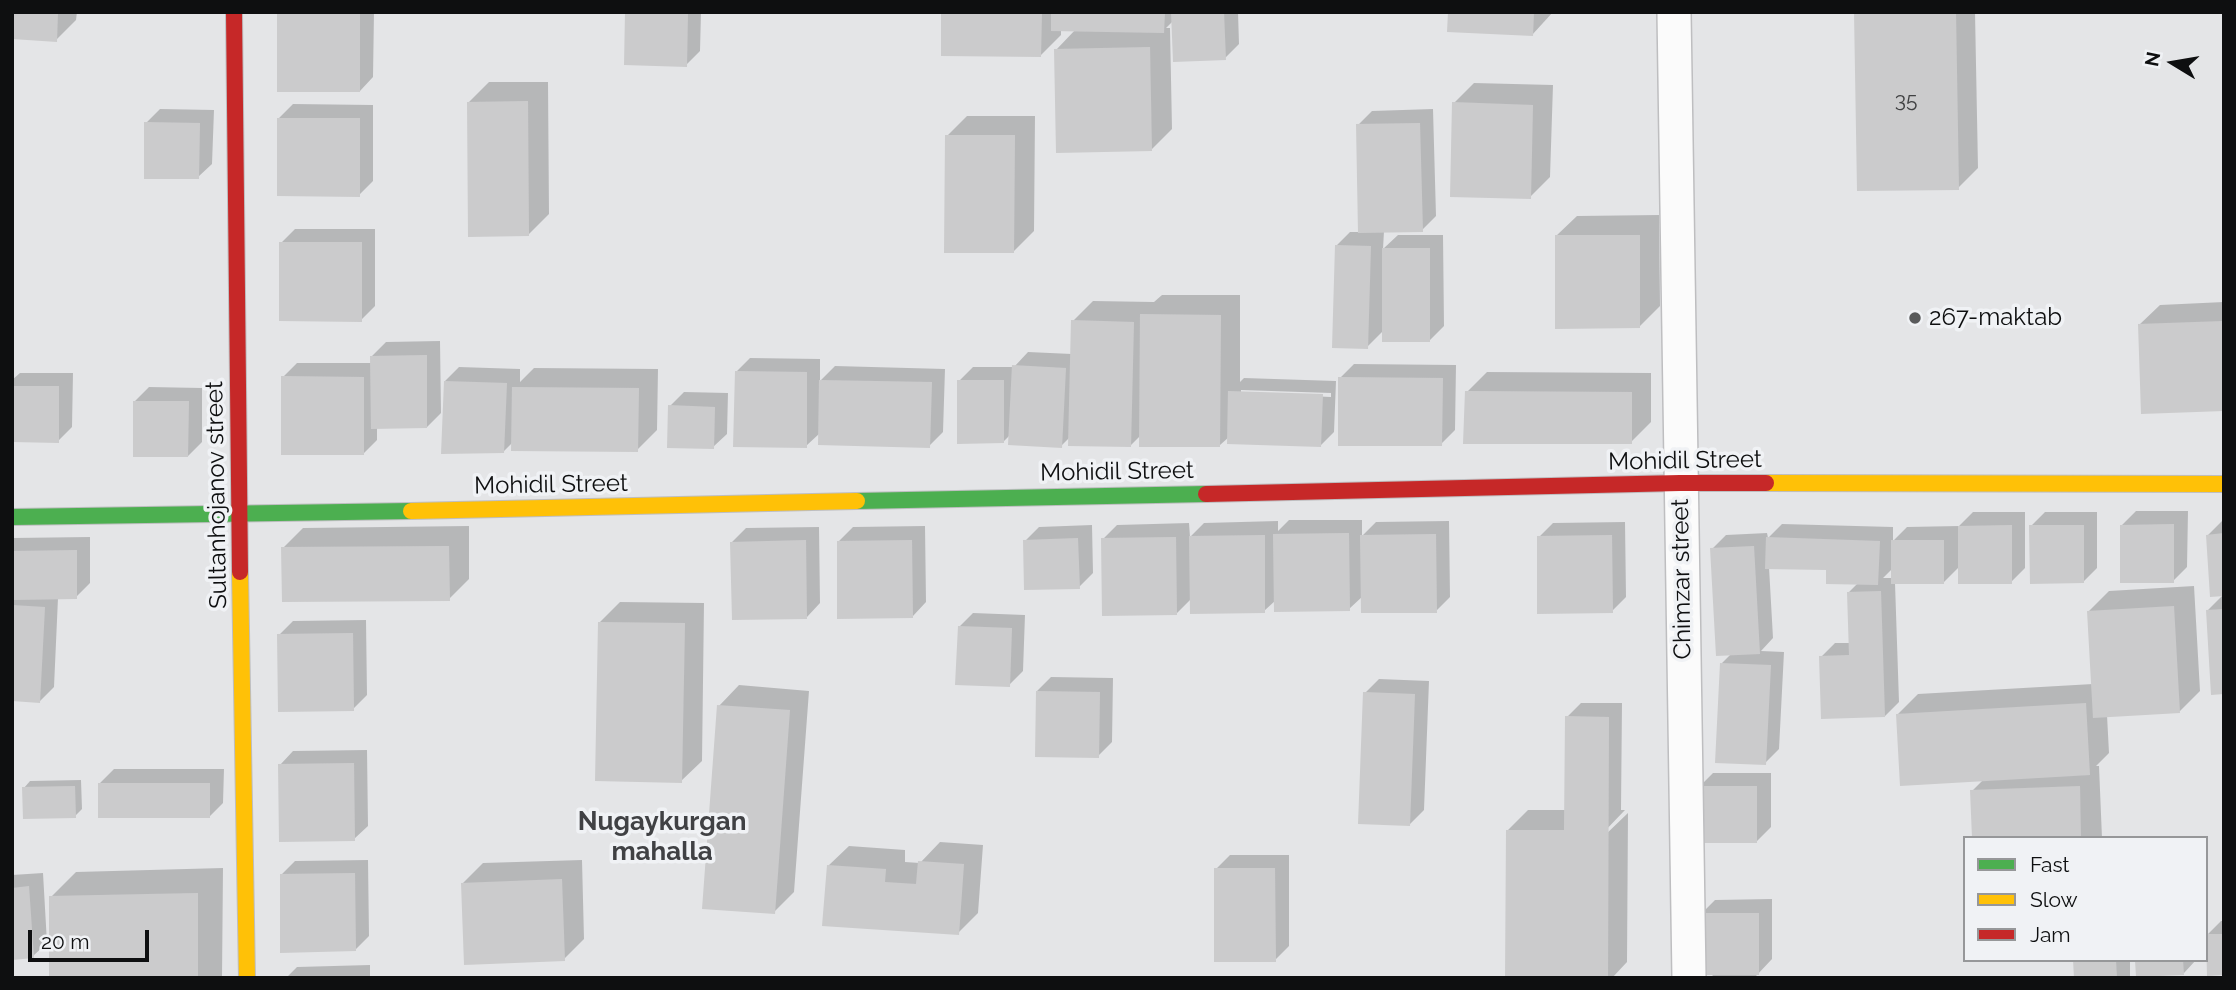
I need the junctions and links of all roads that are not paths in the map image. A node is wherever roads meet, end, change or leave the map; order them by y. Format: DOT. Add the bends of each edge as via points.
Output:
graph roads {
  1 [pos="234,12"];
  2 [pos="1674,12"];
  3 [pos="1680,483"];
  4 [pos="2224,485"];
  5 [pos="239,514"];
  6 [pos="12,517"];
  7 [pos="247,978"];
  8 [pos="1689,978"];
  1 -- 5 [label="street, Sultanhojanov street"];
  2 -- 3 [label="street, Chimzar street"];
  3 -- 4 [label="street, Mohidil Street"];
  3 -- 5 [label="street, Mohidil Street"];
  3 -- 8 [label="street, Chimzar street"];
  5 -- 6 [label="street, Mohidil Street"];
  5 -- 7 [label="street, Sultanhojanov street"];
}
